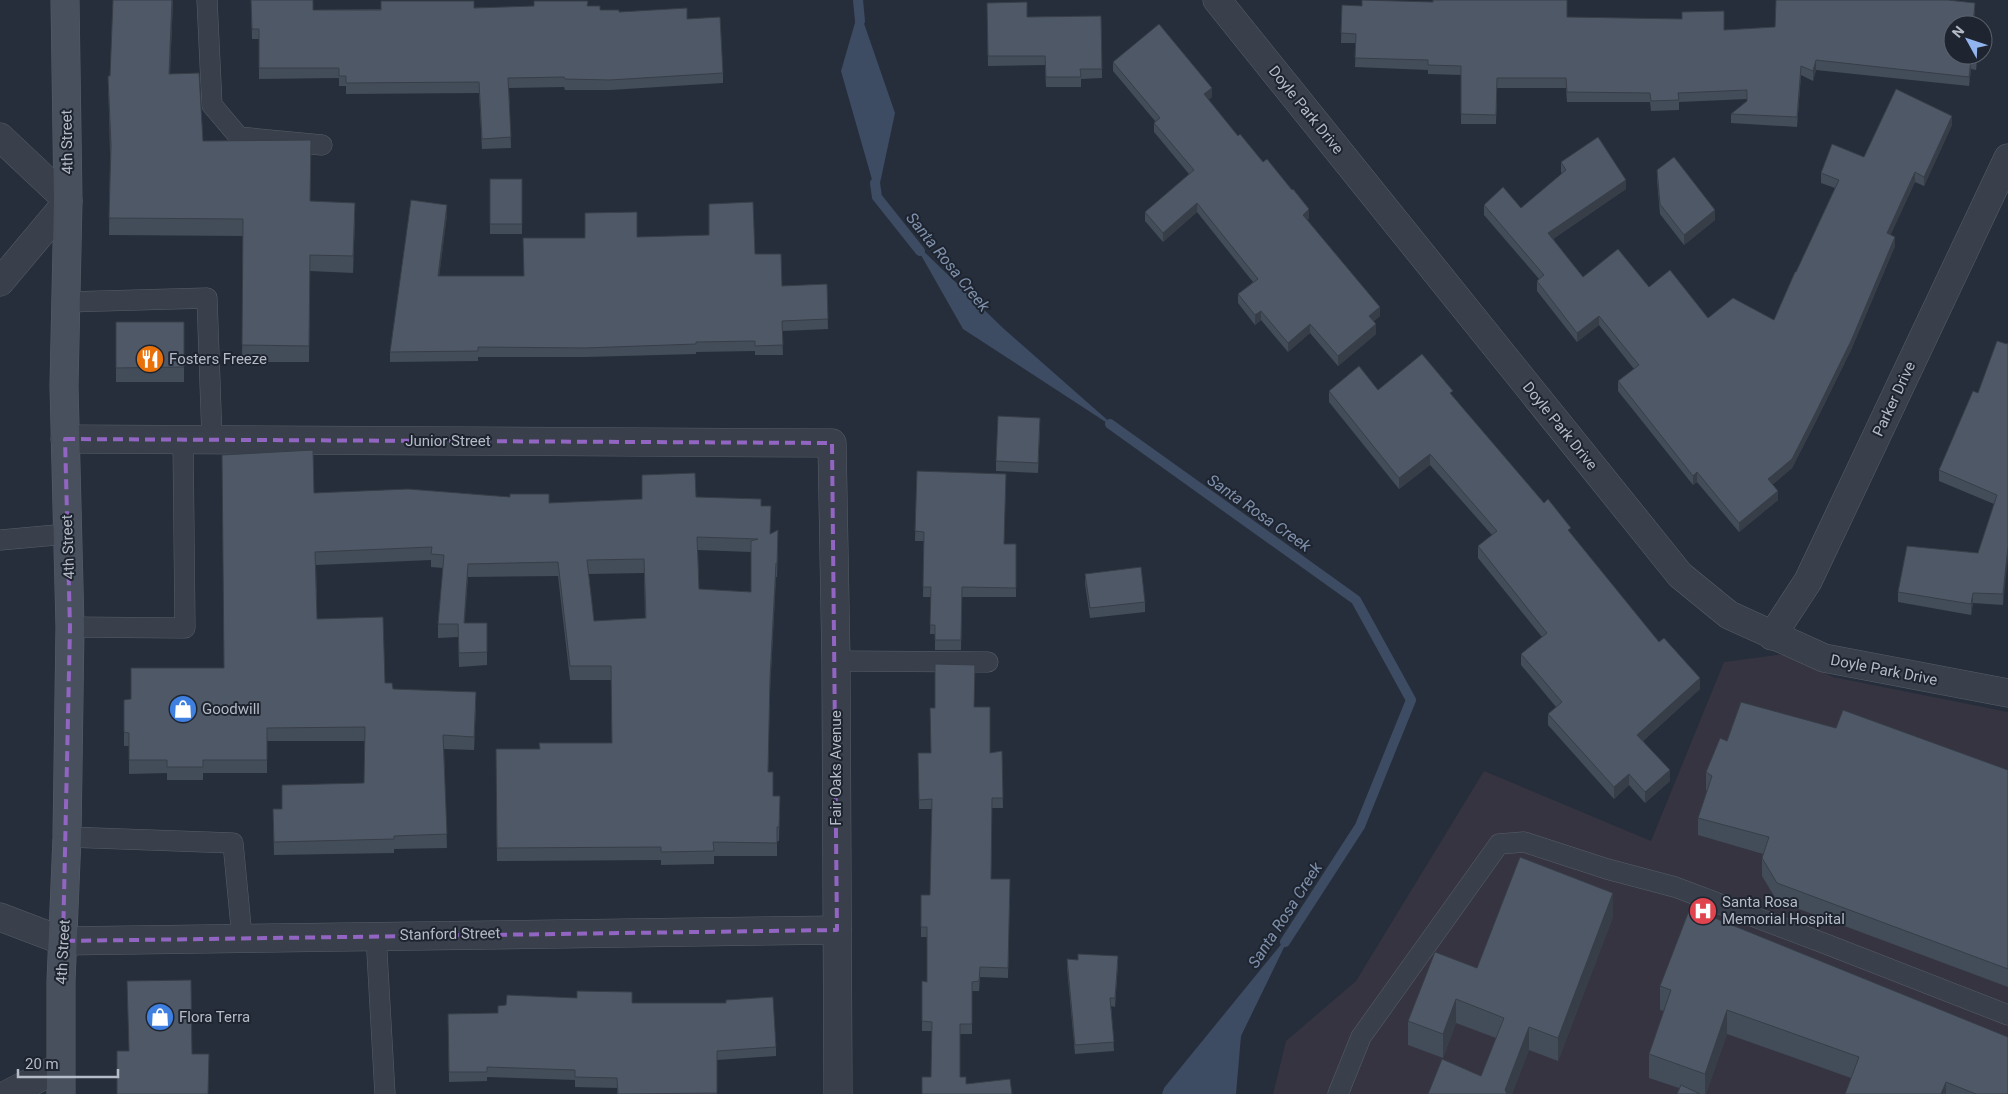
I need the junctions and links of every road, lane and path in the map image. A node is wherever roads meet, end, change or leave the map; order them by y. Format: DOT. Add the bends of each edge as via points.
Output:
graph roads {
  1 [pos="65,0"];
  2 [pos="207,0"];
  3 [pos="1217,0"];
  4 [pos="0,137"];
  5 [pos="322,145"];
  6 [pos="2008,158"];
  7 [pos="68,201"];
  8 [pos="0,282"];
  9 [pos="67,302"];
  10 [pos="65,439"];
  11 [pos="184,439"];
  12 [pos="212,440"];
  13 [pos="832,443"];
  14 [pos="67,534"];
  15 [pos="0,540"];
  16 [pos="70,627"];
  17 [pos="1772,636"];
  18 [pos="836,661"];
  19 [pos="988,662"];
  20 [pos="2008,693"];
  21 [pos="67,837"];
  22 [pos="0,917"];
  23 [pos="837,930"];
  24 [pos="376,935"];
  25 [pos="242,937"];
  26 [pos="64,941"];
  27 [pos="2008,1015"];
  28 [pos="60,1067"];
  29 [pos="8,1094"];
  30 [pos="61,1094"];
  31 [pos="385,1094"];
  32 [pos="838,1094"];
  33 [pos="1338,1094"];
  1 -- 7 [label="main road, 4th Street"];
  2 -- 5 [label="lane" via="212,105 239,137"];
  3 -- 17 [label="street, Doyle Park Drive" via="1680,574 1729,615"];
  4 -- 7 [label="street"];
  6 -- 17 [label="street, Parker Drive" via="1808,581"];
  7 -- 8 [label="street"];
  7 -- 9 [label="main road, 4th Street"];
  9 -- 10 [label="main road, 4th Street"];
  9 -- 12 [label="lane" via="207,298"];
  10 -- 11 [label="street, Junior Street"];
  10 -- 14 [label="main road, 4th Street"];
  11 -- 12 [label="street, Junior Street"];
  11 -- 16 [label="lane" via="185,628"];
  12 -- 13 [label="street, Junior Street"];
  13 -- 18 [label="street, Fair Oaks Avenue"];
  14 -- 15 [label="lane"];
  14 -- 16 [label="main road, 4th Street"];
  16 -- 21 [label="main road, 4th Street"];
  17 -- 20 [label="street, Doyle Park Drive" via="1824,658"];
  18 -- 19 [label="lane"];
  18 -- 23 [label="street, Fair Oaks Avenue"];
  21 -- 25 [label="lane" via="233,843"];
  21 -- 26 [label="main road, 4th Street"];
  22 -- 26 [label="street"];
  23 -- 24 [label="street, Stanford Street"];
  23 -- 32 [label="street, Fair Oaks Avenue"];
  24 -- 25 [label="street, Stanford Street"];
  24 -- 31 [label="lane"];
  25 -- 26 [label="street, Stanford Street"];
  26 -- 28 [label="main road, 4th Street"];
  27 -- 33 [label="lane" via="1675,887 1524,842 1499,844 1361,1038"];
  28 -- 29 [label="street"];
  28 -- 30 [label="main road, 4th Street"];
}
